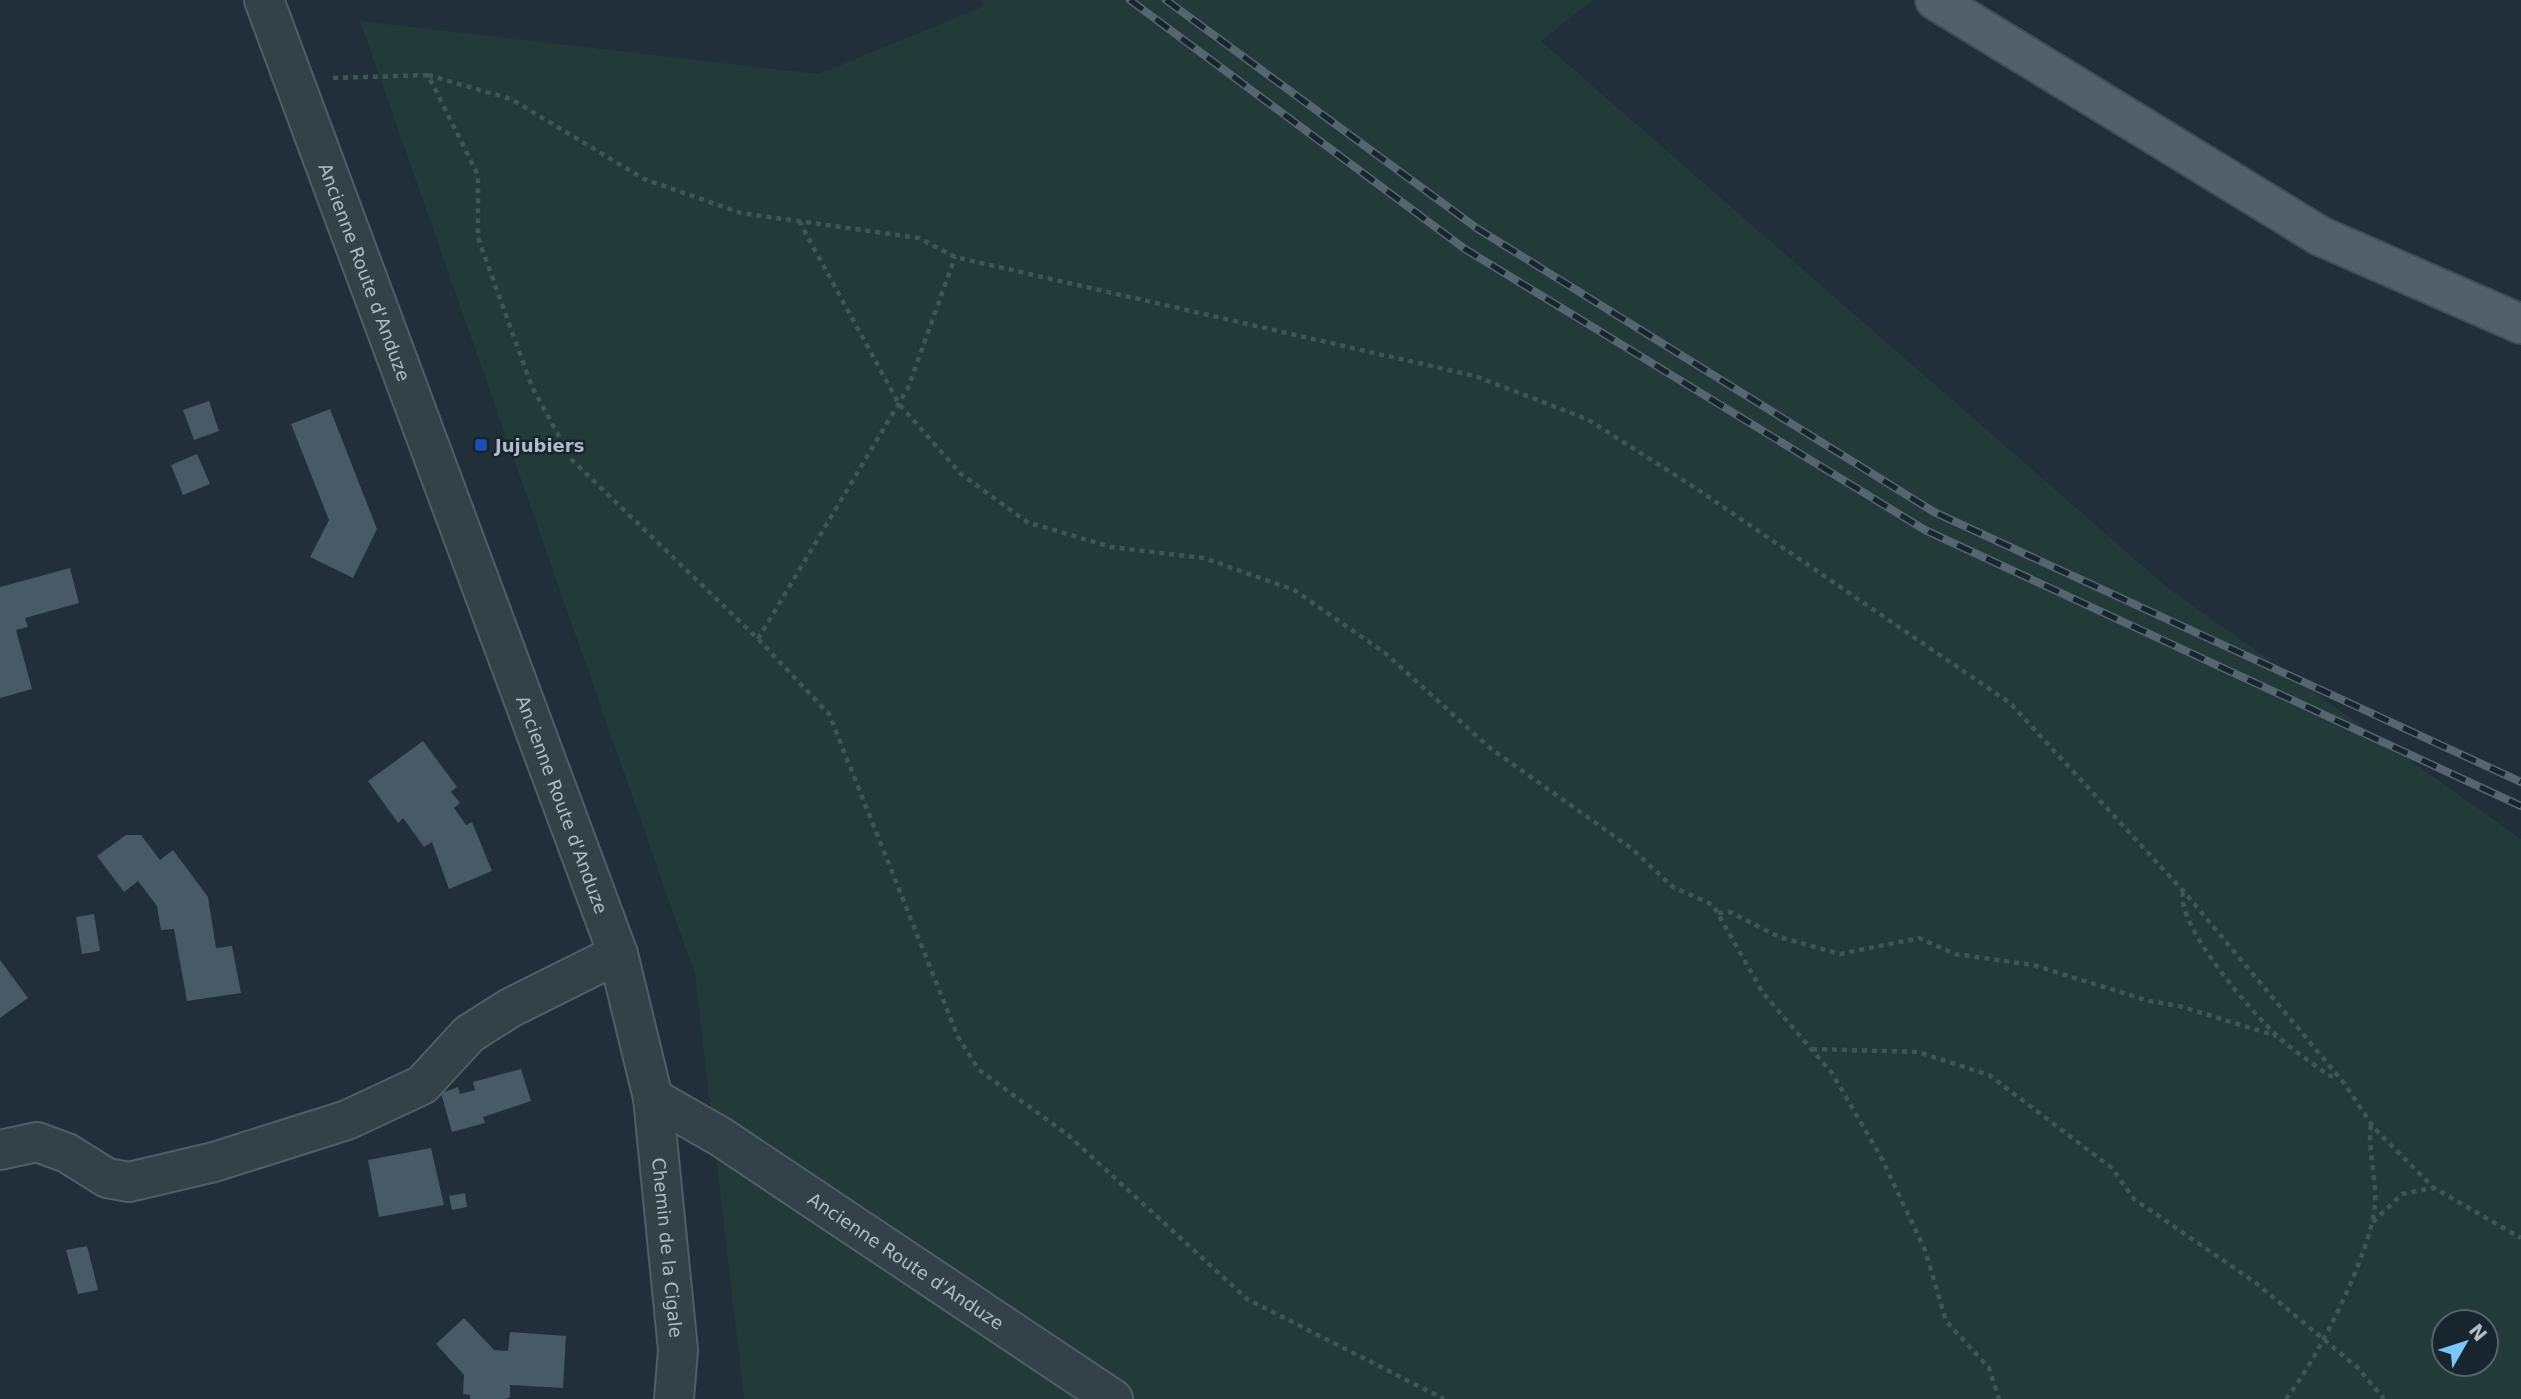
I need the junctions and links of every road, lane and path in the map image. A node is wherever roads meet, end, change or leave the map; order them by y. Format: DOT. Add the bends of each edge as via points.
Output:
graph roads {
  1 [pos="264,0"];
  2 [pos="1935,0"];
  3 [pos="428,75"];
  4 [pos="293,79"];
  5 [pos="798,221"];
  6 [pos="955,257"];
  7 [pos="2521,324"];
  8 [pos="898,404"];
  9 [pos="758,639"];
  10 [pos="2183,891"];
  11 [pos="1718,913"];
  12 [pos="618,954"];
  13 [pos="2277,1036"];
  14 [pos="1811,1049"];
  15 [pos="2340,1079"];
  16 [pos="653,1098"];
  17 [pos="2371,1124"];
  18 [pos="0,1150"];
  19 [pos="2434,1188"];
  20 [pos="2373,1222"];
  21 [pos="2521,1238"];
  22 [pos="2323,1341"];
  23 [pos="674,1399"];
  24 [pos="1113,1399"];
  25 [pos="1444,1399"];
  26 [pos="1999,1399"];
  27 [pos="2286,1399"];
  28 [pos="2384,1399"];
  1 -- 4 [label="street, Ancienne Route d'Anduze"];
  2 -- 7 [label="main road" via="2320,236"];
  3 -- 4 [label="path"];
  3 -- 5 [label="path" via="511,99 644,179 741,213"];
  3 -- 9 [label="path" via="478,175 478,238 532,387 572,460"];
  4 -- 12 [label="street, Ancienne Route d'Anduze"];
  5 -- 6 [label="path" via="919,238"];
  5 -- 8 [label="path"];
  6 -- 8 [label="path" via="908,388"];
  6 -- 10 [label="path" via="1475,376 1587,419 2010,704"];
  8 -- 9 [label="path"];
  8 -- 11 [label="path" via="961,474 1027,522 1111,547 1204,558 1294,590 1385,653 1490,747 1631,848 1673,887 1713,905"];
  9 -- 25 [label="path" via="829,714 958,1037 979,1070 1068,1135 1247,1299"];
  10 -- 13 [label="path" via="2192,925 2209,955"];
  10 -- 15 [label="path"];
  11 -- 13 [label="path" via="1730,912 1779,937 1840,954 1919,938 1955,954 2033,965"];
  11 -- 14 [label="path" via="1763,993"];
  12 -- 16 [label="street, Ancienne Route d'Anduze"];
  12 -- 18 [label="street" via="510,1008 469,1034 422,1085 346,1120 214,1162 129,1182 107,1178 67,1153 37,1142"];
  13 -- 15 [label="path"];
  14 -- 22 [label="path" via="1918,1052 1989,1075 2112,1168 2134,1199 2256,1283"];
  14 -- 26 [label="path" via="1832,1073 1882,1159 1925,1250 1946,1321 1989,1368"];
  15 -- 17 [label="path"];
  16 -- 23 [label="street, Chemin de la Cigale" via="678,1350"];
  16 -- 24 [label="street, Ancienne Route d'Anduze"];
  17 -- 19 [label="path"];
  17 -- 20 [label="path"];
  19 -- 20 [label="path" via="2402,1195"];
  19 -- 21 [label="path"];
  20 -- 22 [label="path"];
  22 -- 27 [label="path"];
  22 -- 28 [label="path" via="2358,1368"];
}
